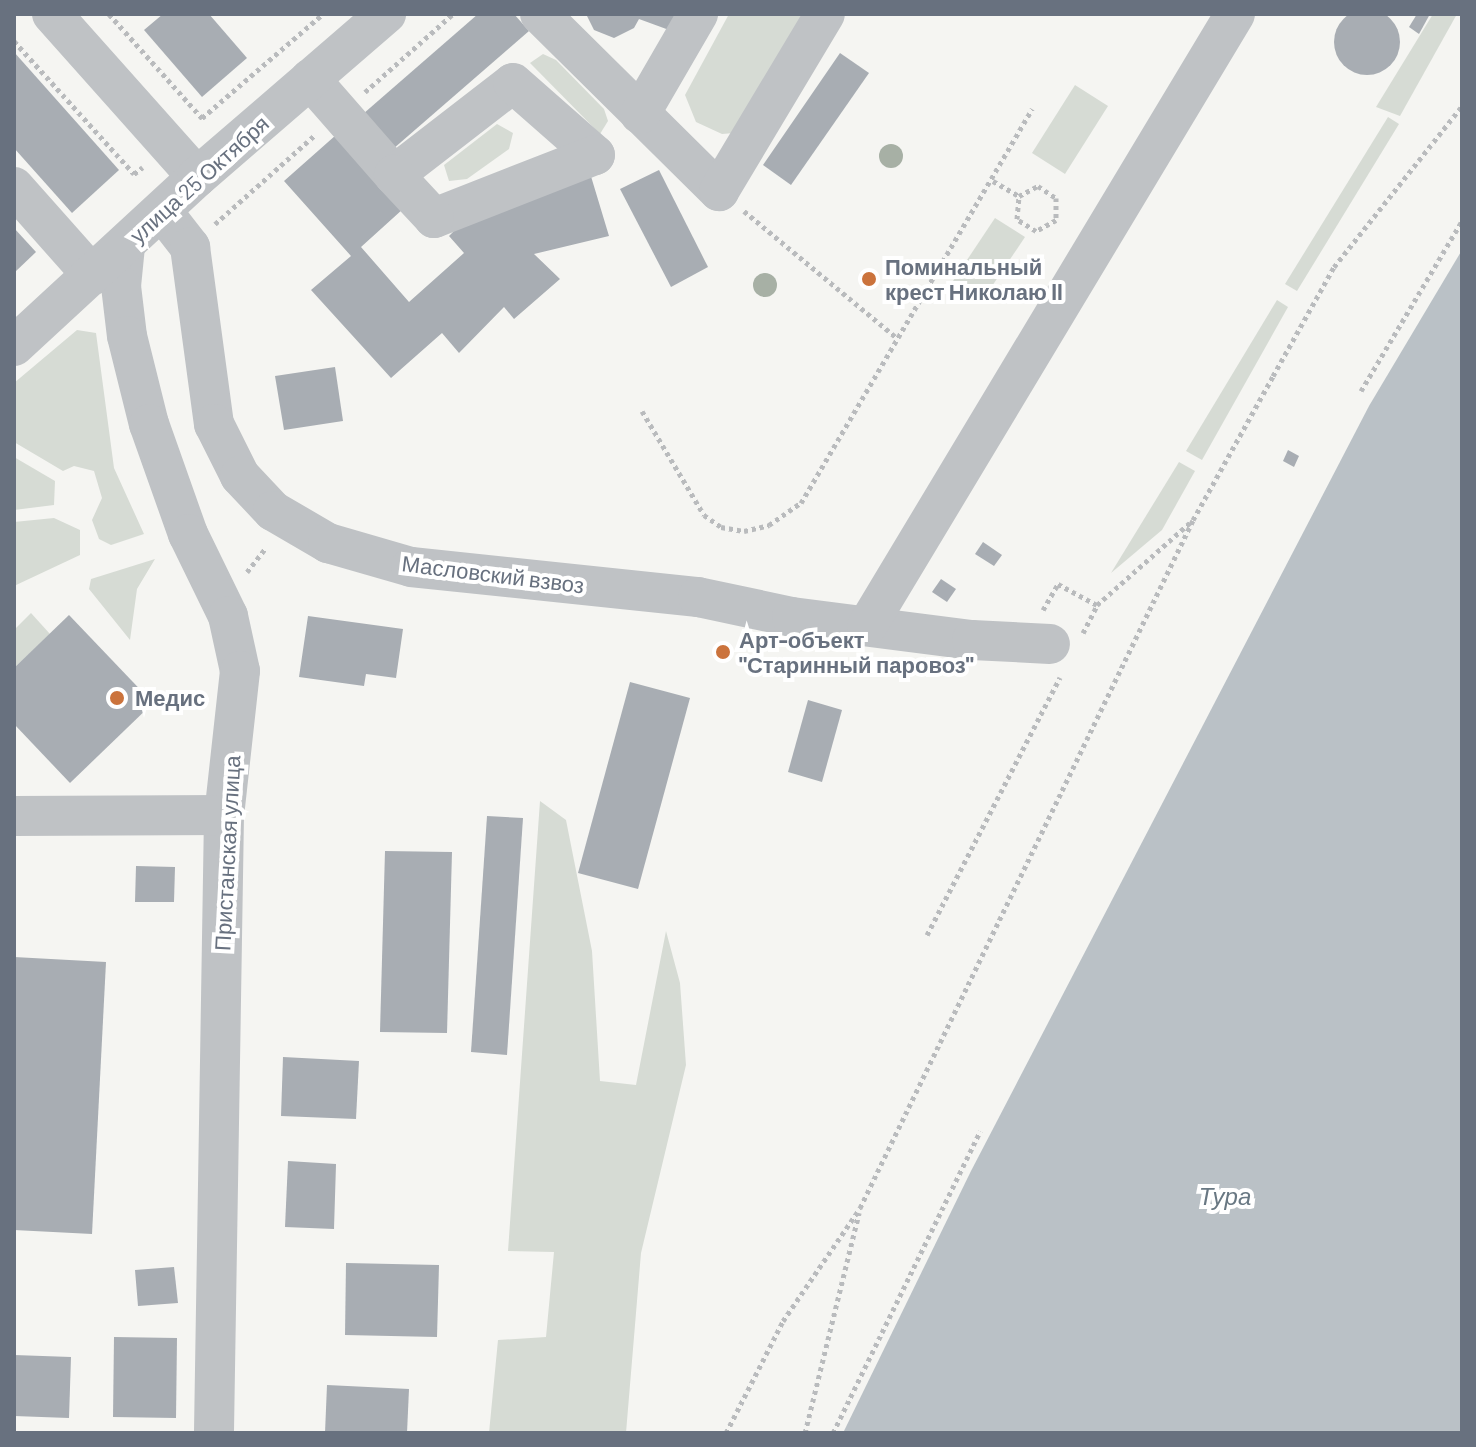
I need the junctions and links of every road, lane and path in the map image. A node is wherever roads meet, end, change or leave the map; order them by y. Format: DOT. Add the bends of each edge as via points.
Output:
graph roads {
  1 [pos="52,14"];
  2 [pos="109,14"];
  3 [pos="323,14"];
  4 [pos="453,14"];
  5 [pos="540,14"];
  6 [pos="698,14"];
  7 [pos="825,14"];
  8 [pos="1235,14"];
  9 [pos="367,20"];
  10 [pos="310,79"];
  11 [pos="1462,106"];
  12 [pos="1032,109"];
  13 [pos="340,114"];
  14 [pos="640,114"];
  15 [pos="394,175"];
  16 [pos="197,177"];
  17 [pos="993,181"];
  18 [pos="14,187"];
  19 [pos="1019,196"];
  20 [pos="162,211"];
  21 [pos="1462,221"];
  22 [pos="759,222"];
  23 [pos="125,246"];
  24 [pos="190,247"];
  25 [pos="92,275"];
  26 [pos="897,338"];
  27 [pos="14,346"];
  28 [pos="1361,391"];
  29 [pos="642,411"];
  30 [pos="1193,520"];
  31 [pos="266,548"];
  32 [pos="238,583"];
  33 [pos="1097,605"];
  34 [pos="867,626"];
  35 [pos="1056,647"];
  36 [pos="224,815"];
  37 [pos="14,816"];
  38 [pos="927,935"];
  39 [pos="980,1131"];
  40 [pos="860,1208"];
  41 [pos="214,1433"];
  42 [pos="726,1433"];
  43 [pos="805,1433"];
  44 [pos="833,1433"];
  1 -- 16 [label="street"];
  2 -- 3 [label="path" via="202,118"];
  4 -- 13 [label="path"];
  5 -- 14 [label="street"];
  6 -- 14 [label="street"];
  7 -- 14 [label="street" via="719,191"];
  8 -- 34 [label="street"];
  9 -- 10 [label="street, улица 25 Октября"];
  10 -- 13 [label="street"];
  10 -- 16 [label="street, улица 25 Октября"];
  11 -- 30 [label="path" via="1334,267"];
  12 -- 17 [label="path"];
  13 -- 15 [label="street"];
  13 -- 24 [label="path"];
  16 -- 20 [label="street, улица 25 Октября"];
  17 -- 19 [label="path"];
  17 -- 26 [label="path"];
  18 -- 25 [label="street"];
  19 -- 19 [label="path" via="1038,186 1056,198 1056,220 1036,231 1017,219"];
  20 -- 23 [label="street, улица 25 Октября"];
  20 -- 24 [label="street"];
  21 -- 28 [label="path"];
  22 -- 26 [label="path"];
  23 -- 25 [label="street, улица 25 Октября"];
  23 -- 36 [label="street, Пристанская улица" via="121,286 127,336 149,424 188,534 228,616 240,671"];
  24 -- 34 [label="street, Масловский взвоз" via="214,424 240,476 273,511 328,543 411,567 698,597"];
  25 -- 27 [label="street, улица 25 Октября"];
  26 -- 29 [label="path" via="801,503 769,525 744,531 721,527 704,515"];
  30 -- 33 [label="path"];
  30 -- 40 [label="path"];
  31 -- 32 [label="path"];
  33 -- 35 [label="path"];
  33 -- 35 [label="path" via="1058,584"];
  34 -- 35 [label="street, Масловский взвоз"];
  35 -- 38 [label="path"];
  36 -- 37 [label="street"];
  36 -- 41 [label="street, Пристанская улица"];
  39 -- 44 [label="path"];
  40 -- 42 [label="path" via="783,1321"];
  40 -- 43 [label="path"];
}
